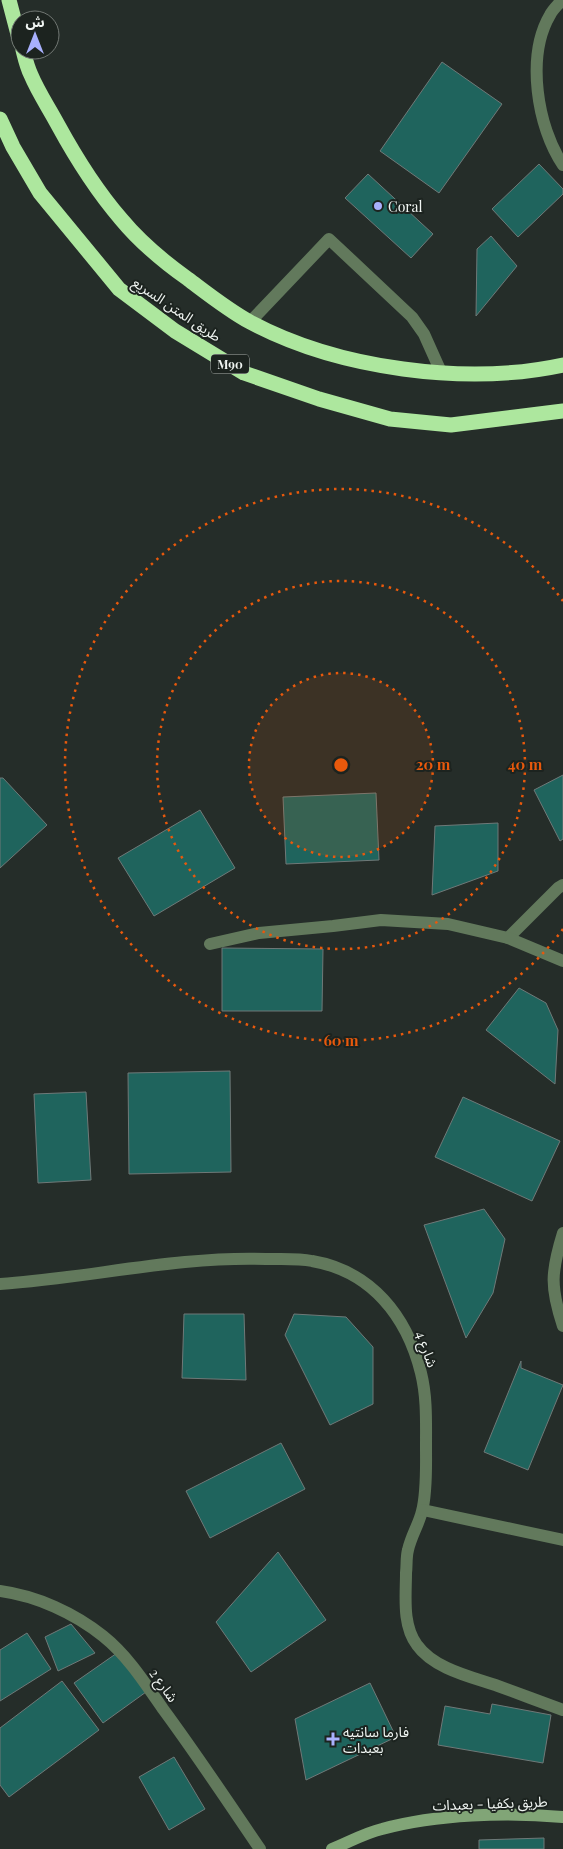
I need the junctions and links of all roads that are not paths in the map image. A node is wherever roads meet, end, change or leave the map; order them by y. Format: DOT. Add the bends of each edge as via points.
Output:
graph roads {
  1 [pos="562,0"];
  2 [pos="25,60"];
  3 [pos="0,119"];
  4 [pos="563,165"];
  5 [pos="250,322"];
  6 [pos="563,364"];
  7 [pos="442,372"];
  8 [pos="563,411"];
  9 [pos="563,885"];
  10 [pos="508,938"];
  11 [pos="210,944"];
  12 [pos="563,961"];
  13 [pos="563,1233"];
  14 [pos="0,1284"];
  15 [pos="563,1326"];
  16 [pos="423,1510"];
  17 [pos="563,1540"];
  18 [pos="0,1591"];
  19 [pos="563,1710"];
  20 [pos="563,1817"];
  21 [pos="260,1849"];
  22 [pos="332,1849"];
  1 -- 4 [label="street" via="550,14 537,56 540,107"];
  2 -- 5 [label="highway, طريق المتن السريع" via="74,155 122,220 174,268 220,304"];
  3 -- 8 [label="highway, طريق المتن السريع / M90" via="40,193 119,289 175,330 244,373 390,419 451,425"];
  5 -- 7 [label="highway, طريق المتن السريع" via="281,336 356,360"];
  5 -- 7 [label="street" via="329,239 412,317"];
  6 -- 7 [label="highway, طريق المتن السريع" via="497,373"];
  9 -- 10 [label="street"];
  10 -- 11 [label="street" via="448,924 382,920 259,933"];
  10 -- 12 [label="street"];
  13 -- 15 [label="street" via="552,1284"];
  14 -- 16 [label="street, شارع 4" via="182,1262 248,1258 309,1260 330,1264 353,1274 376,1291 402,1324 421,1373 426,1409"];
  16 -- 17 [label="street"];
  16 -- 19 [label="street, شارع 4" via="407,1550 405,1601 409,1630 417,1645 433,1660 455,1671"];
  18 -- 21 [label="street, شارع 2" via="40,1600 74,1616 104,1637 130,1662"];
  20 -- 22 [label="main road, طريق بكفيا - بعبدات" via="477,1816 428,1820 382,1829"];
}
